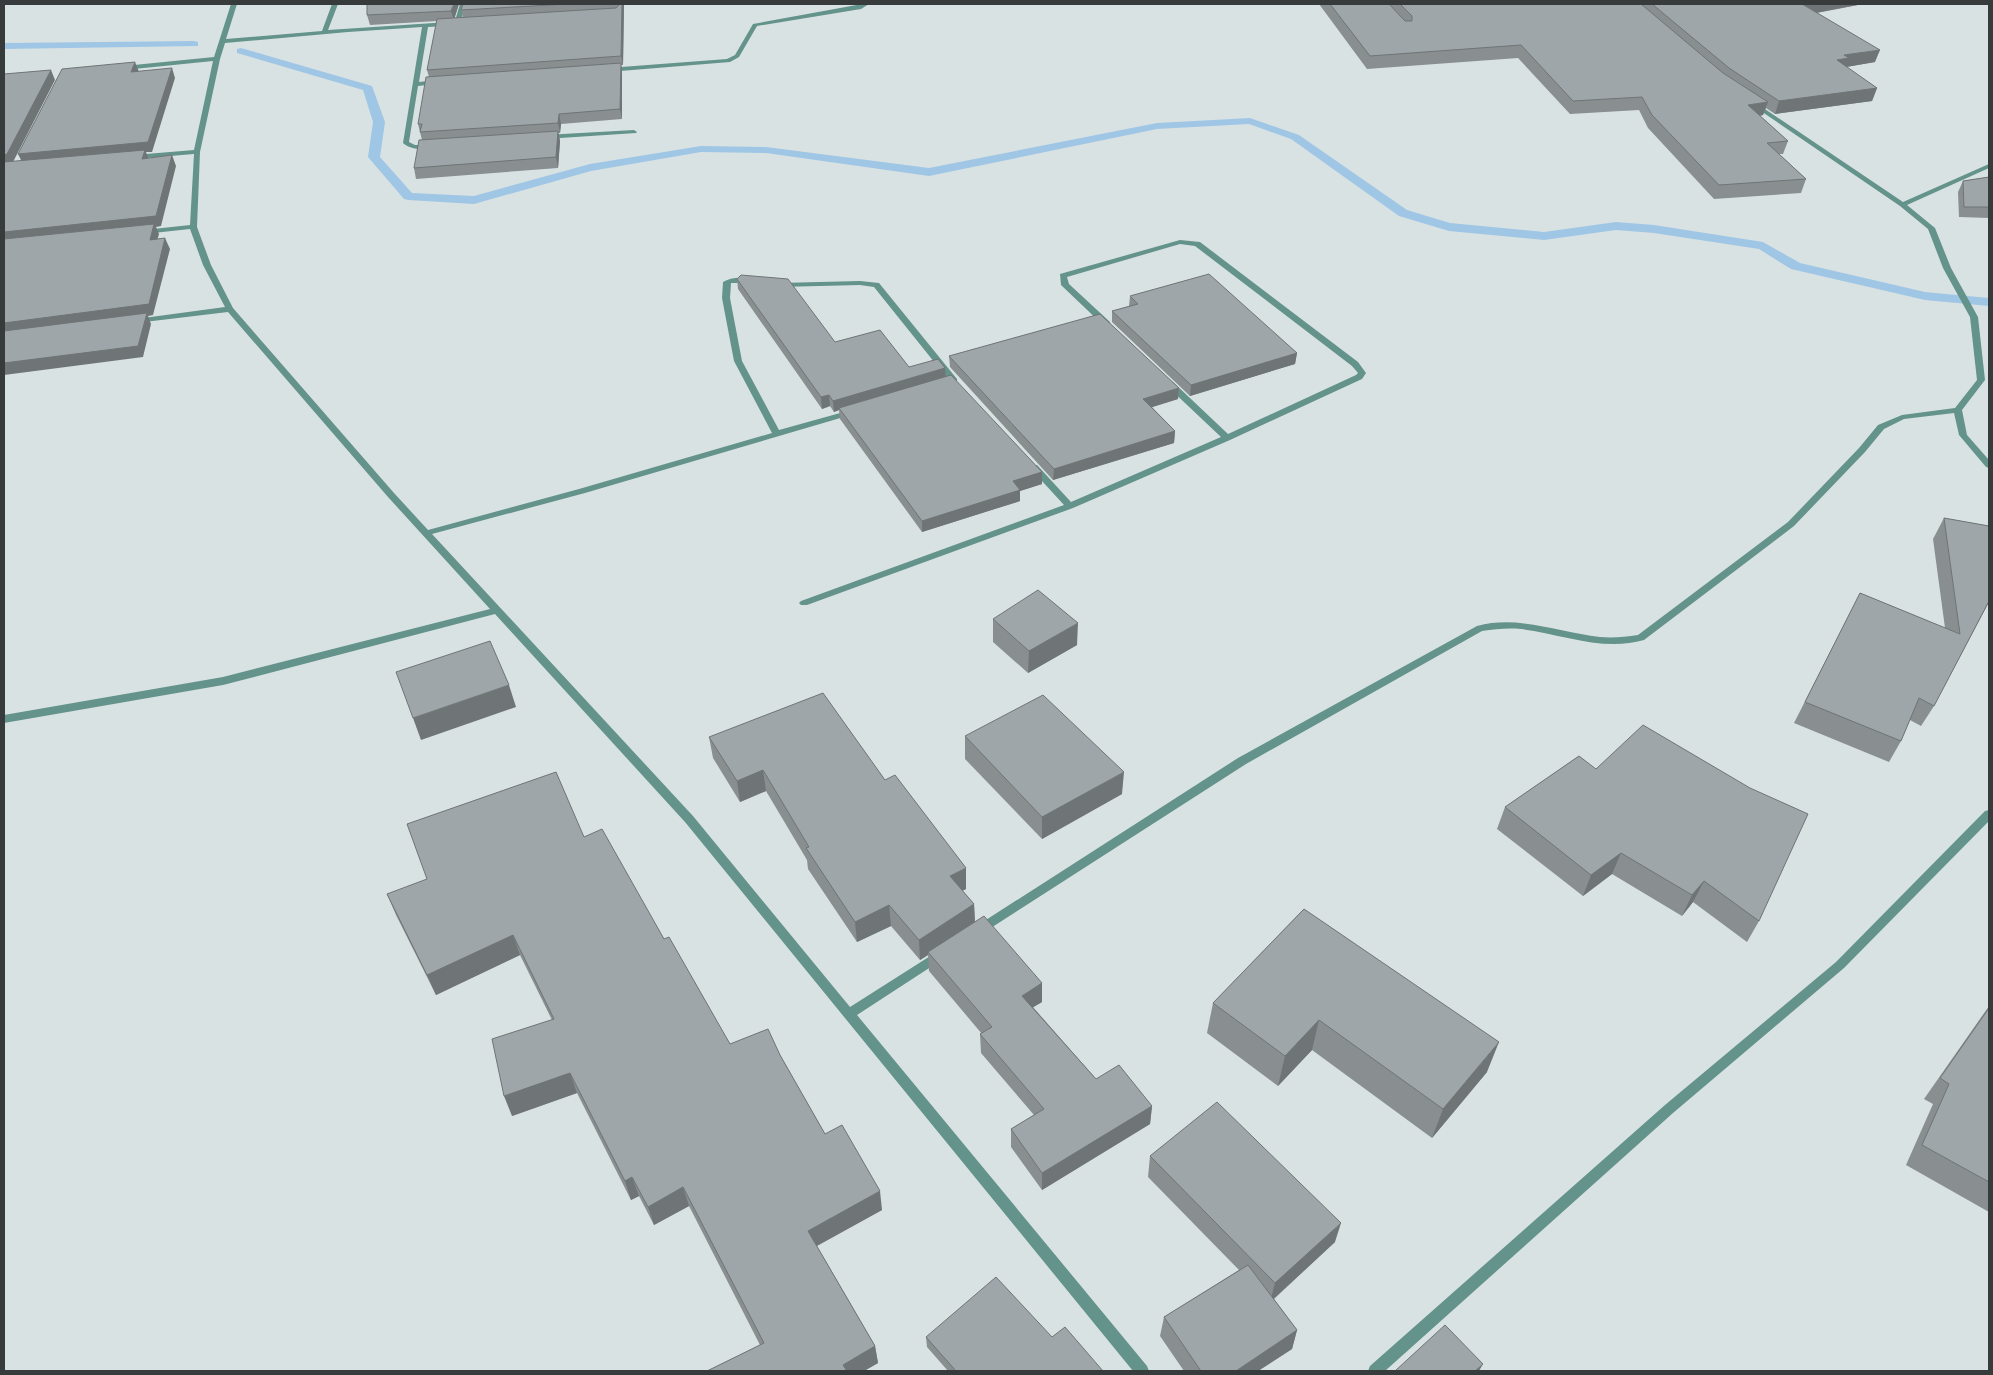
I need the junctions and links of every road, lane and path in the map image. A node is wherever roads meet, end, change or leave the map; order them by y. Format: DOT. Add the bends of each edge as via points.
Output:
graph roads {
  1 [pos="234,4"];
  2 [pos="335,4"];
  3 [pos="463,4"];
  4 [pos="866,4"];
  5 [pos="466,23"];
  6 [pos="457,24"];
  7 [pos="425,26"];
  8 [pos="324,32"];
  9 [pos="224,41"];
  10 [pos="217,59"];
  11 [pos="121,68"];
  12 [pos="596,71"];
  13 [pos="446,82"];
  14 [pos="416,84"];
  15 [pos="1746,99"];
  16 [pos="634,132"];
  17 [pos="538,138"];
  18 [pos="442,145"];
  19 [pos="197,152"];
  20 [pos="130,158"];
  21 [pos="1989,166"];
  22 [pos="1902,206"];
  23 [pos="193,227"];
  24 [pos="133,233"];
  25 [pos="762,283"];
  26 [pos="772,284"];
  27 [pos="230,309"];
  28 [pos="132,322"];
  29 [pos="1114,332"];
  30 [pos="1164,378"];
  31 [pos="953,384"];
  32 [pos="860,409"];
  33 [pos="1958,410"];
  34 [pos="777,434"];
  35 [pos="1227,438"];
  36 [pos="1025,457"];
  37 [pos="1989,465"];
  38 [pos="1070,506"];
  39 [pos="426,533"];
  40 [pos="804,603"];
  41 [pos="498,610"];
  42 [pos="4,719"];
  43 [pos="1989,814"];
  44 [pos="966,938"];
  45 [pos="950,949"];
  46 [pos="849,1014"];
  47 [pos="1142,1371"];
  48 [pos="1375,1371"];
  1 -- 9 [label="street"];
  2 -- 8 [label="street"];
  3 -- 6 [label="street"];
  4 -- 12 [label="street" via="755,24 737,56 728,61"];
  5 -- 6 [label="street"];
  6 -- 7 [label="street"];
  7 -- 8 [label="street"];
  7 -- 14 [label="street"];
  8 -- 9 [label="street"];
  9 -- 10 [label="street"];
  10 -- 11 [label="street"];
  10 -- 19 [label="street"];
  13 -- 14 [label="street"];
  14 -- 18 [label="street" via="406,143 414,147"];
  15 -- 22 [label="street"];
  16 -- 17 [label="street"];
  19 -- 20 [label="street"];
  19 -- 23 [label="street"];
  21 -- 22 [label="street"];
  22 -- 33 [label="street" via="1932,228 1947,268 1974,317 1981,380"];
  23 -- 24 [label="street"];
  23 -- 27 [label="street" via="207,265"];
  25 -- 34 [label="street" via="729,280 726,298 738,361"];
  26 -- 31 [label="street" via="876,285"];
  27 -- 28 [label="street"];
  27 -- 39 [label="street"];
  29 -- 35 [label="street" via="1065,285 1064,276 1180,242 1190,242 1197,244 1360,368 1362,373 1359,377"];
  30 -- 35 [label="street"];
  32 -- 34 [label="street"];
  33 -- 37 [label="street" via="1963,435"];
  33 -- 44 [label="street" via="1902,418 1881,427 1791,524 1641,638 1620,641 1502,625 1480,628 1242,761"];
  34 -- 39 [label="street"];
  35 -- 38 [label="street"];
  36 -- 38 [label="street"];
  38 -- 40 [label="street"];
  39 -- 41 [label="street"];
  41 -- 42 [label="street" via="223,681"];
  41 -- 46 [label="street" via="689,819"];
  43 -- 48 [label="street" via="1840,965 1669,1109"];
  45 -- 46 [label="street"];
  46 -- 47 [label="street"];
}
